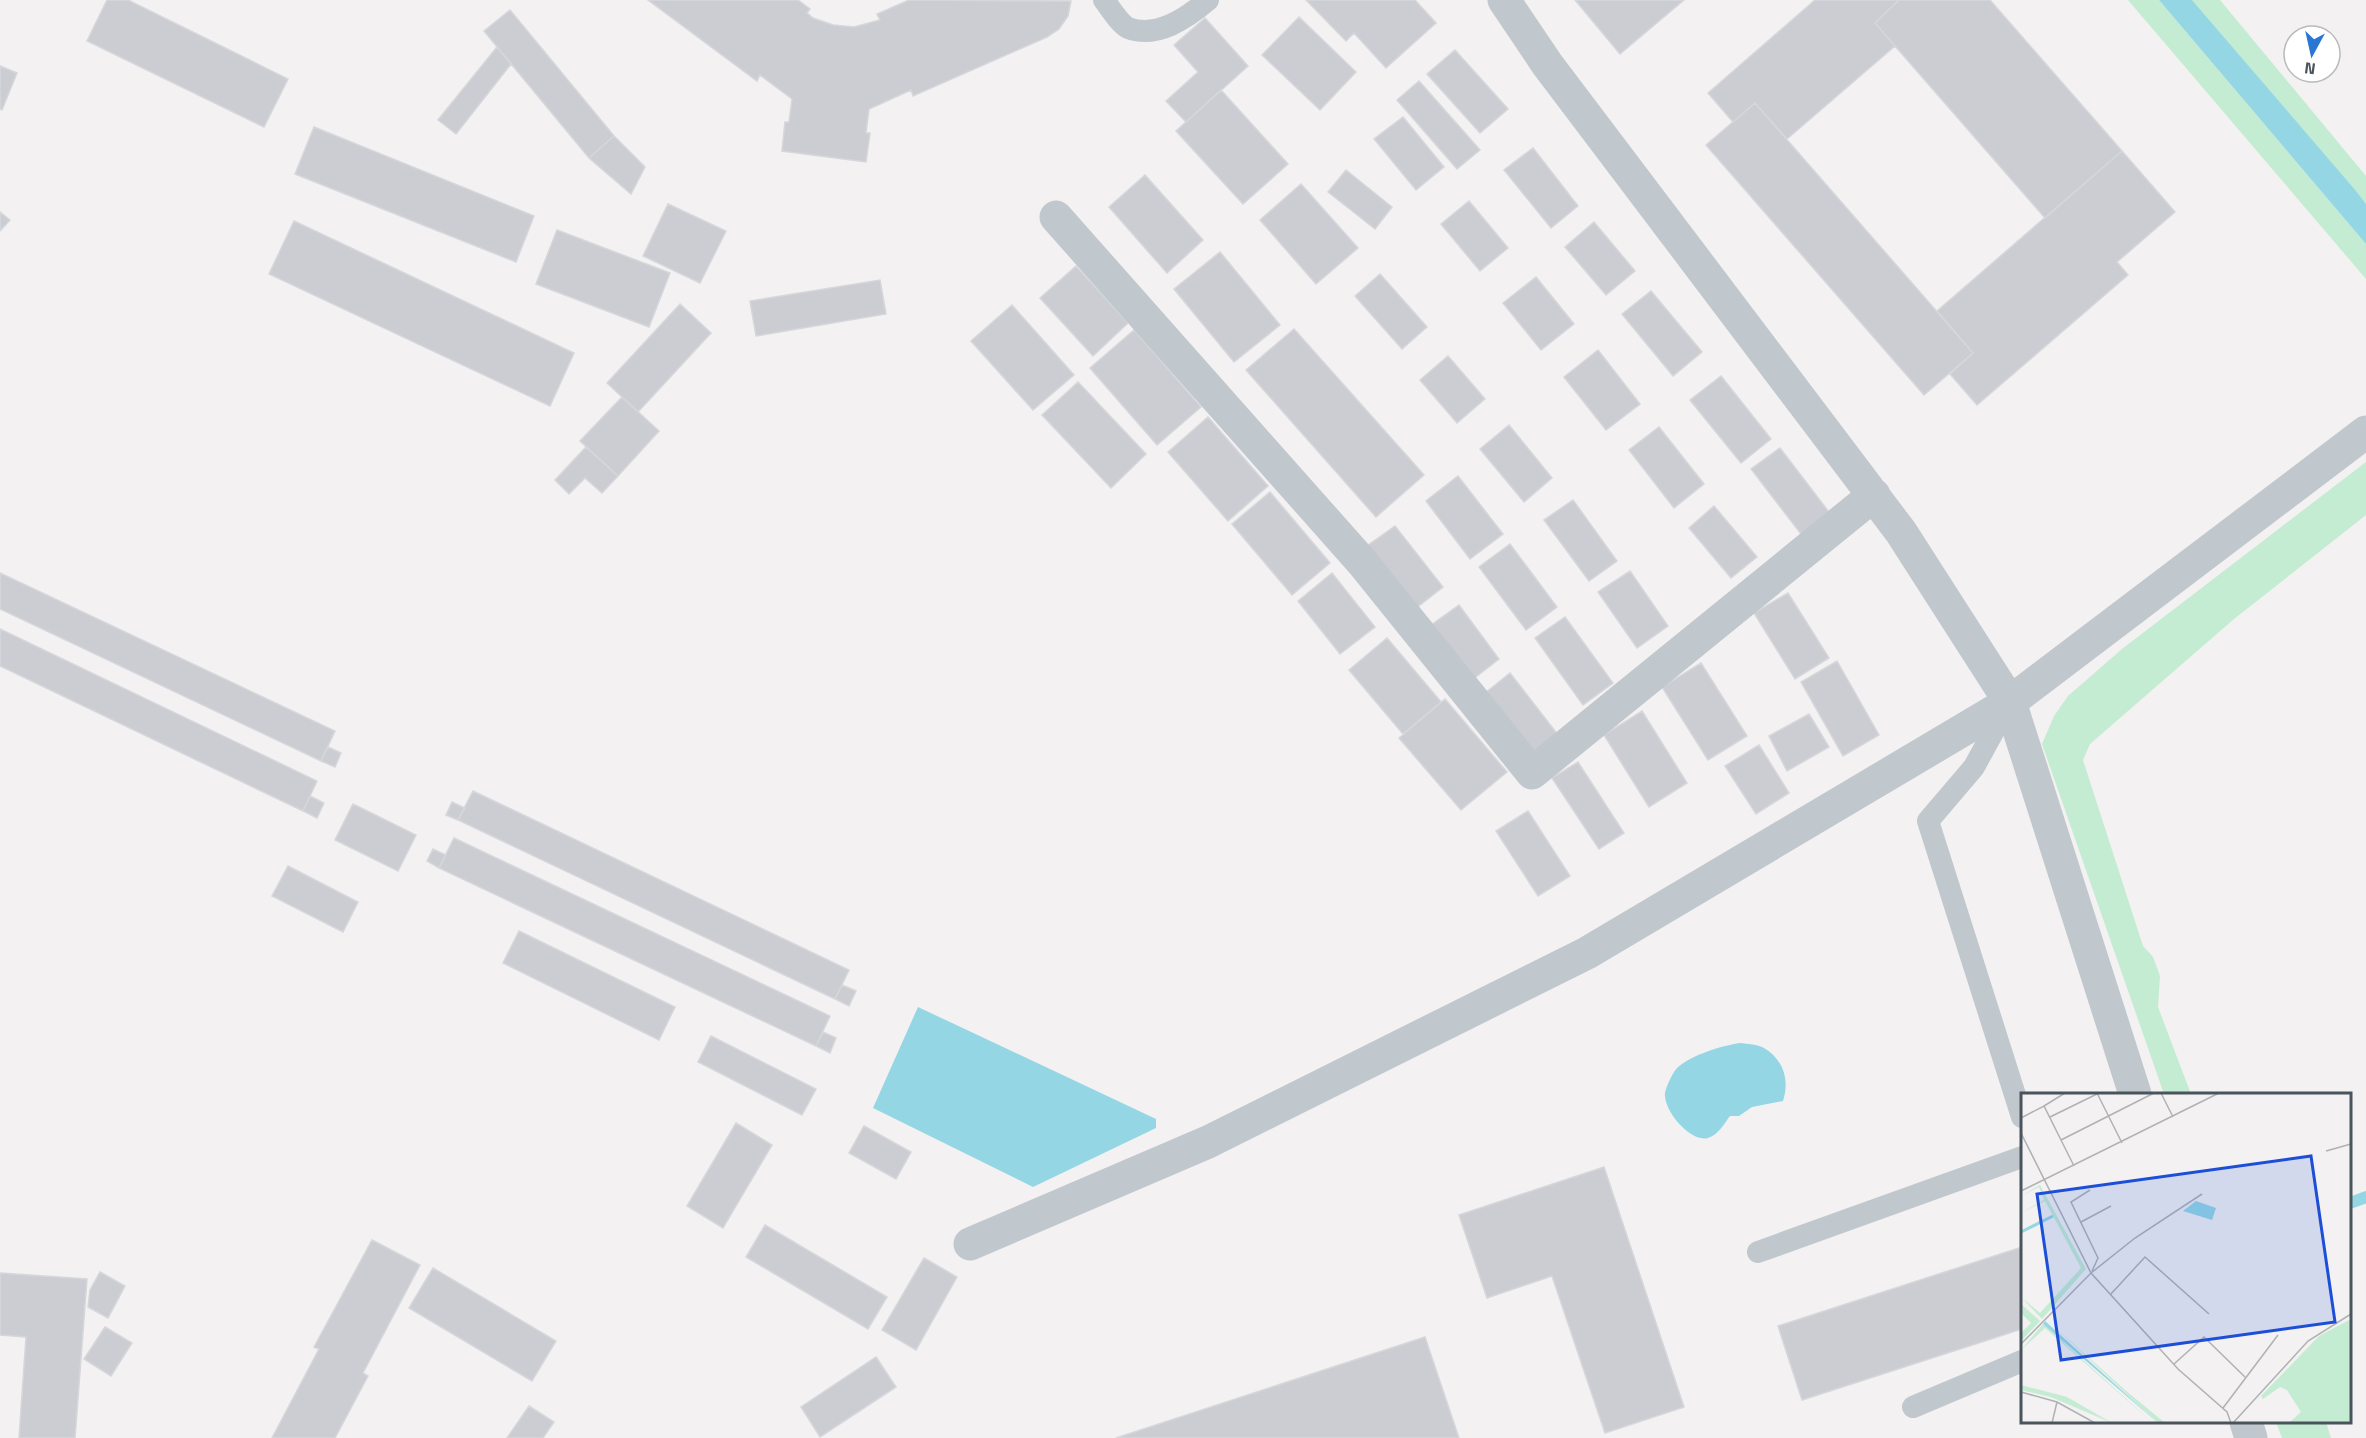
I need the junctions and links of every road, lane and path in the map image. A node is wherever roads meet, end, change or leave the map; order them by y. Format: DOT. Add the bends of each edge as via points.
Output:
graph roads {
  1 [pos="1104,0"];
  2 [pos="1208,0"];
  3 [pos="1504,0"];
  4 [pos="1056,217"];
  5 [pos="2366,432"];
  6 [pos="1874,495"];
  7 [pos="2010,702"];
  8 [pos="2134,1093"];
  9 [pos="2021,1114"];
  10 [pos="2021,1157"];
  11 [pos="970,1244"];
  12 [pos="1758,1252"];
  13 [pos="2021,1361"];
  14 [pos="1913,1407"];
  15 [pos="2246,1423"];
  16 [pos="2252,1438"];
  1 -- 2 [label="lane" via="1127,27 1153,32 1190,15"];
  3 -- 6 [label="street" via="1547,64"];
  4 -- 6 [label="street" via="1362,562 1532,774"];
  5 -- 7 [label="street"];
  6 -- 7 [label="street"];
  7 -- 8 [label="street"];
  7 -- 9 [label="lane" via="1974,767 1928,821"];
  7 -- 11 [label="street" via="1587,953 1208,1142"];
  10 -- 12 [label="lane"];
  13 -- 14 [label="lane"];
  15 -- 16 [label="street"];
}
